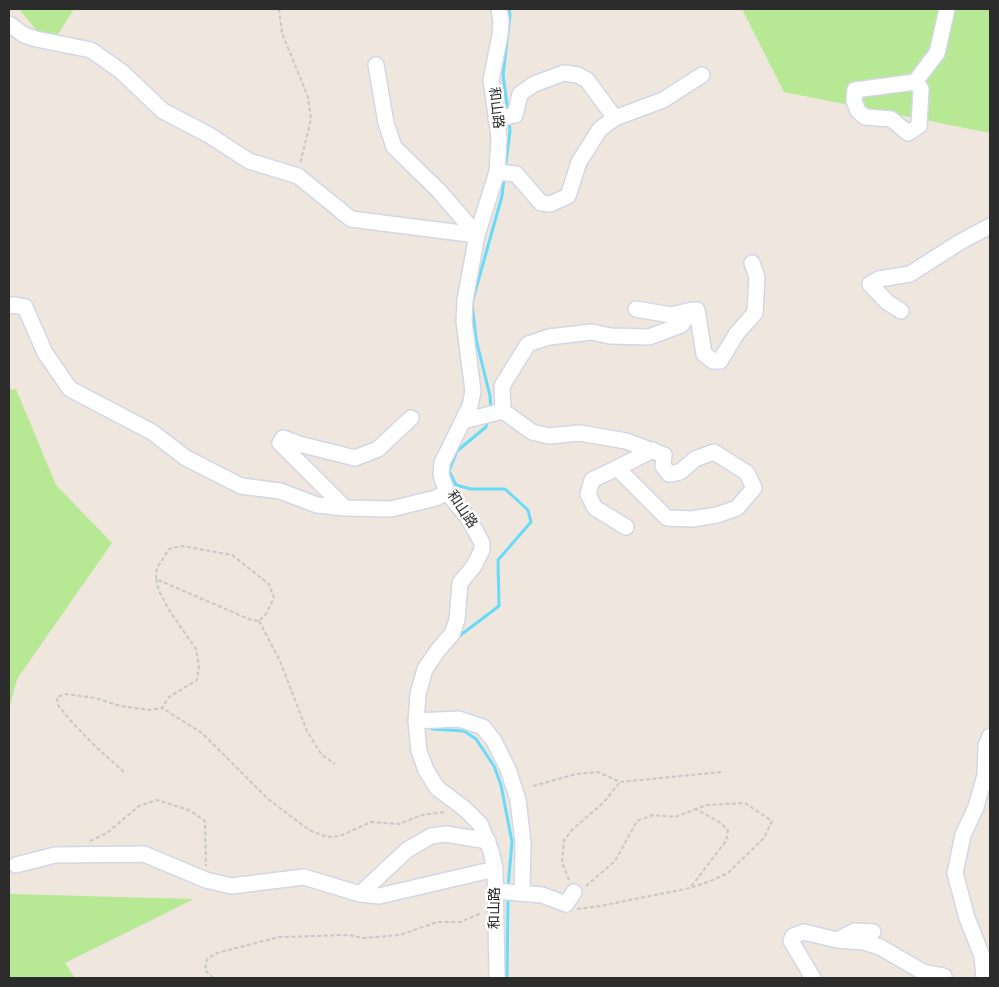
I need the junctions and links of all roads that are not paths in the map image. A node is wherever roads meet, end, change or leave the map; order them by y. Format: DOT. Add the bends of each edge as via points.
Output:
graph roads {
  1 [pos="499,9"];
  2 [pos="947,9"];
  3 [pos="9,24"];
  4 [pos="376,65"];
  5 [pos="702,75"];
  6 [pos="915,82"];
  7 [pos="615,118"];
  8 [pos="496,119"];
  9 [pos="497,172"];
  10 [pos="990,226"];
  11 [pos="477,235"];
  12 [pos="752,263"];
  13 [pos="9,306"];
  14 [pos="636,309"];
  15 [pos="692,310"];
  16 [pos="901,311"];
  17 [pos="503,411"];
  18 [pos="410,418"];
  19 [pos="463,421"];
  20 [pos="653,450"];
  21 [pos="618,468"];
  22 [pos="447,492"];
  23 [pos="345,508"];
  24 [pos="626,527"];
  25 [pos="416,721"];
  26 [pos="990,736"];
  27 [pos="488,841"];
  28 [pos="16,865"];
  29 [pos="495,870"];
  30 [pos="496,891"];
  31 [pos="522,893"];
  32 [pos="360,894"];
  33 [pos="570,898"];
  34 [pos="874,932"];
  35 [pos="837,940"];
  36 [pos="944,976"];
  37 [pos="497,978"];
  38 [pos="813,978"];
  39 [pos="984,978"];
  1 -- 8 [label="street, 和山路" via="500,36 491,80"];
  2 -- 6 [label="street" via="937,53"];
  3 -- 11 [label="street" via="36,40 91,50 122,72 162,111 209,134 249,161 298,176 351,219"];
  4 -- 11 [label="street" via="386,123 394,147 439,191"];
  5 -- 7 [label="street" via="663,100"];
  6 -- 6 [label="street" via="855,90 854,101 858,111 866,117 891,119 908,133 918,126 921,89"];
  7 -- 8 [label="street" via="587,80 564,73 534,84 520,94 516,115"];
  7 -- 9 [label="street" via="600,129 578,162 568,196 550,204 542,203 516,174"];
  8 -- 9 [label="street, 和山路"];
  9 -- 11 [label="street, 和山路"];
  10 -- 16 [label="street" via="910,274 878,278 870,284"];
  11 -- 19 [label="street, 和山路" via="464,322 473,391"];
  12 -- 15 [label="street" via="757,277 754,313 720,361 713,361 704,354 697,310"];
  13 -- 23 [label="street" via="25,307 45,353 70,388 152,432 186,458 242,486 280,491 317,505"];
  14 -- 15 [label="street" via="671,315"];
  15 -- 17 [label="street" via="680,325 649,338 592,332 550,337 528,344 502,386"];
  17 -- 19 [label="street"];
  17 -- 20 [label="street" via="532,432 548,436 580,433 626,441"];
  18 -- 23 [label="street" via="378,449 355,458 283,438 280,443"];
  19 -- 22 [label="street, 和山路" via="442,463 441,475"];
  20 -- 21 [label="street"];
  20 -- 21 [label="street" via="664,455 663,466 669,474 680,472 695,459 714,452 747,473 754,488 737,508 717,515 692,520 666,518"];
  21 -- 24 [label="street" via="592,480 588,494 595,508"];
  22 -- 23 [label="street" via="436,498 391,508"];
  22 -- 25 [label="street, 和山路" via="469,519 482,542 482,550 460,583 457,620 452,634 424,670"];
  25 -- 27 [label="street, 和山路" via="419,751 426,770 437,788 480,824"];
  25 -- 31 [label="street" via="458,719 483,727 494,741 508,768 518,800 523,842"];
  26 -- 39 [label="street" via="986,746 985,774 976,807 963,835 955,872 967,918 982,956"];
  27 -- 29 [label="street, 和山路"];
  27 -- 32 [label="street" via="446,834 431,836 407,850"];
  28 -- 32 [label="street" via="55,855 144,854 206,880 231,886 304,877"];
  29 -- 30 [label="street, 和山路"];
  29 -- 32 [label="street" via="378,896"];
  30 -- 31 [label="street"];
  30 -- 37 [label="street, 和山路"];
  31 -- 33 [label="street"];
  34 -- 35 [label="street" via="856,931"];
  35 -- 36 [label="street" via="880,947 923,972"];
  35 -- 38 [label="street" via="804,932 793,936 791,941"];
}
